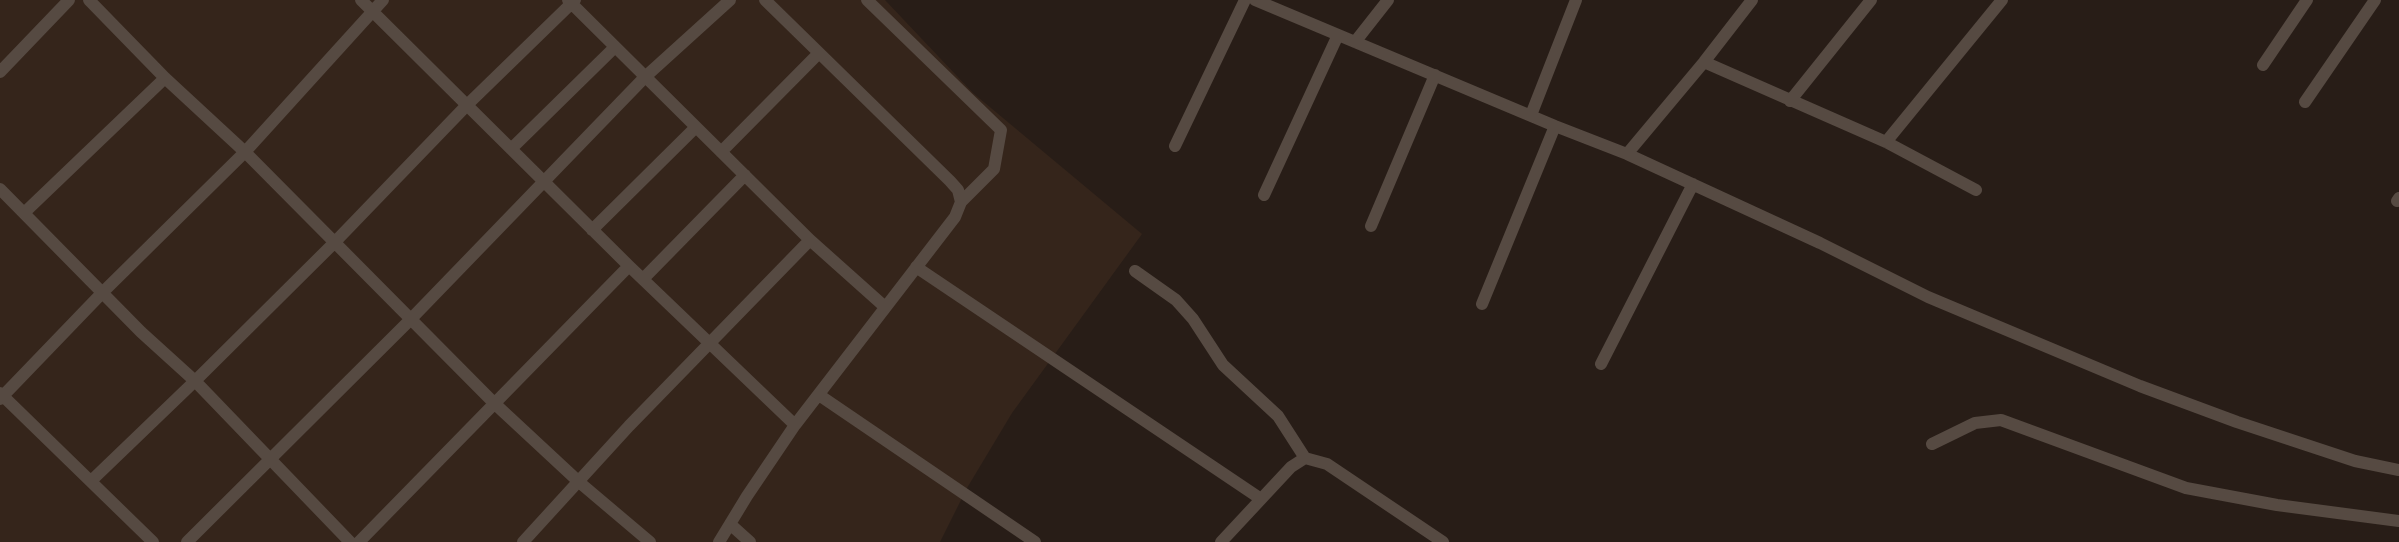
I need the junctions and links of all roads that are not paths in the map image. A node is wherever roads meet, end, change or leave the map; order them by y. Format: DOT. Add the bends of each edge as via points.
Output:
graph roads {
  1 [pos="69,0"];
  2 [pos="89,0"];
  3 [pos="361,0"];
  4 [pos="383,0"];
  5 [pos="730,0"];
  6 [pos="765,0"];
  7 [pos="867,0"];
  8 [pos="1245,0"];
  9 [pos="1256,0"];
  10 [pos="1388,0"];
  11 [pos="1576,0"];
  12 [pos="1752,0"];
  13 [pos="1872,0"];
  14 [pos="2002,0"];
  15 [pos="2307,0"];
  16 [pos="2375,0"];
  17 [pos="572,1"];
  18 [pos="372,11"];
  19 [pos="1338,35"];
  20 [pos="1355,42"];
  21 [pos="615,47"];
  22 [pos="819,53"];
  23 [pos="1704,62"];
  24 [pos="2263,65"];
  25 [pos="0,72"];
  26 [pos="1435,75"];
  27 [pos="645,77"];
  28 [pos="165,78"];
  29 [pos="1790,101"];
  30 [pos="2305,102"];
  31 [pos="467,105"];
  32 [pos="1531,115"];
  33 [pos="1554,126"];
  34 [pos="696,127"];
  35 [pos="1886,142"];
  36 [pos="1175,146"];
  37 [pos="511,149"];
  38 [pos="245,152"];
  39 [pos="721,152"];
  40 [pos="1627,154"];
  41 [pos="745,175"];
  42 [pos="544,182"];
  43 [pos="1693,184"];
  44 [pos="0,189"];
  45 [pos="1976,190"];
  46 [pos="1264,195"];
  47 [pos="961,202"];
  48 [pos="24,213"];
  49 [pos="1371,226"];
  50 [pos="592,230"];
  51 [pos="810,240"];
  52 [pos="334,243"];
  53 [pos="630,266"];
  54 [pos="916,267"];
  55 [pos="1135,271"];
  56 [pos="643,279"];
  57 [pos="102,292"];
  58 [pos="1482,304"];
  59 [pos="885,307"];
  60 [pos="410,320"];
  61 [pos="709,344"];
  62 [pos="1601,364"];
  63 [pos="195,381"];
  64 [pos="819,395"];
  65 [pos="1,396"];
  66 [pos="494,404"];
  67 [pos="795,425"];
  68 [pos="1932,444"];
  69 [pos="270,458"];
  70 [pos="1305,458"];
  71 [pos="2399,470"];
  72 [pos="91,482"];
  73 [pos="579,482"];
  74 [pos="1261,499"];
  75 [pos="2399,521"];
  76 [pos="730,524"];
  77 [pos="153,542"];
  78 [pos="187,542"];
  79 [pos="350,542"];
  80 [pos="359,542"];
  81 [pos="523,542"];
  82 [pos="650,542"];
  83 [pos="719,542"];
  84 [pos="750,542"];
  85 [pos="1036,542"];
  86 [pos="1221,542"];
  87 [pos="1443,542"];
  1 -- 25 [label="street"];
  2 -- 28 [label="street"];
  3 -- 18 [label="street"];
  4 -- 18 [label="street"];
  5 -- 27 [label="street"];
  6 -- 22 [label="street"];
  7 -- 47 [label="street" via="1001,130 994,169"];
  8 -- 36 [label="street"];
  9 -- 19 [label="street"];
  10 -- 20 [label="street"];
  11 -- 32 [label="street"];
  12 -- 23 [label="street"];
  13 -- 29 [label="street"];
  14 -- 35 [label="street"];
  15 -- 24 [label="street"];
  16 -- 30 [label="street"];
  17 -- 21 [label="street"];
  17 -- 31 [label="street"];
  18 -- 31 [label="street"];
  18 -- 38 [label="street"];
  19 -- 20 [label="street"];
  19 -- 46 [label="street"];
  20 -- 26 [label="street"];
  21 -- 27 [label="street"];
  21 -- 37 [label="street"];
  22 -- 39 [label="street"];
  22 -- 47 [label="street" via="950,181 958,190"];
  23 -- 29 [label="street"];
  23 -- 40 [label="street"];
  26 -- 32 [label="street"];
  26 -- 49 [label="street"];
  27 -- 34 [label="street"];
  27 -- 42 [label="street"];
  28 -- 38 [label="street"];
  28 -- 48 [label="street"];
  29 -- 35 [label="street"];
  31 -- 37 [label="street"];
  31 -- 52 [label="street"];
  32 -- 33 [label="street"];
  33 -- 40 [label="street"];
  33 -- 58 [label="street"];
  34 -- 39 [label="street"];
  34 -- 50 [label="street"];
  35 -- 45 [label="street"];
  37 -- 42 [label="street"];
  38 -- 52 [label="street"];
  38 -- 57 [label="street"];
  39 -- 41 [label="street"];
  40 -- 43 [label="street"];
  41 -- 51 [label="street"];
  41 -- 56 [label="street"];
  42 -- 50 [label="street"];
  42 -- 60 [label="street"];
  43 -- 62 [label="street"];
  43 -- 71 [label="street" via="1928,297 2140,386 2237,422 2341,456"];
  44 -- 48 [label="street"];
  47 -- 54 [label="street" via="955,217"];
  48 -- 57 [label="street"];
  50 -- 53 [label="street"];
  51 -- 59 [label="street"];
  51 -- 61 [label="street"];
  52 -- 60 [label="street"];
  52 -- 63 [label="street"];
  53 -- 56 [label="street"];
  53 -- 66 [label="street"];
  54 -- 59 [label="street"];
  54 -- 74 [label="street"];
  55 -- 70 [label="street" via="1176,300 1193,320 1223,365 1278,416"];
  56 -- 61 [label="street"];
  57 -- 63 [label="street"];
  57 -- 65 [label="street"];
  59 -- 64 [label="street"];
  60 -- 66 [label="street"];
  60 -- 69 [label="street"];
  61 -- 67 [label="street"];
  61 -- 73 [label="street" via="629,426"];
  63 -- 69 [label="street"];
  63 -- 72 [label="street"];
  64 -- 67 [label="street"];
  64 -- 85 [label="street"];
  65 -- 72 [label="street"];
  66 -- 73 [label="street"];
  66 -- 80 [label="street"];
  67 -- 76 [label="street"];
  68 -- 75 [label="street" via="1975,423 2001,420 2186,488 2277,505"];
  69 -- 78 [label="street"];
  69 -- 79 [label="street"];
  70 -- 74 [label="street" via="1291,467"];
  70 -- 87 [label="street" via="1327,464"];
  72 -- 77 [label="street"];
  73 -- 81 [label="street"];
  73 -- 82 [label="street"];
  74 -- 86 [label="street"];
  76 -- 83 [label="street"];
  76 -- 84 [label="street"];
}
